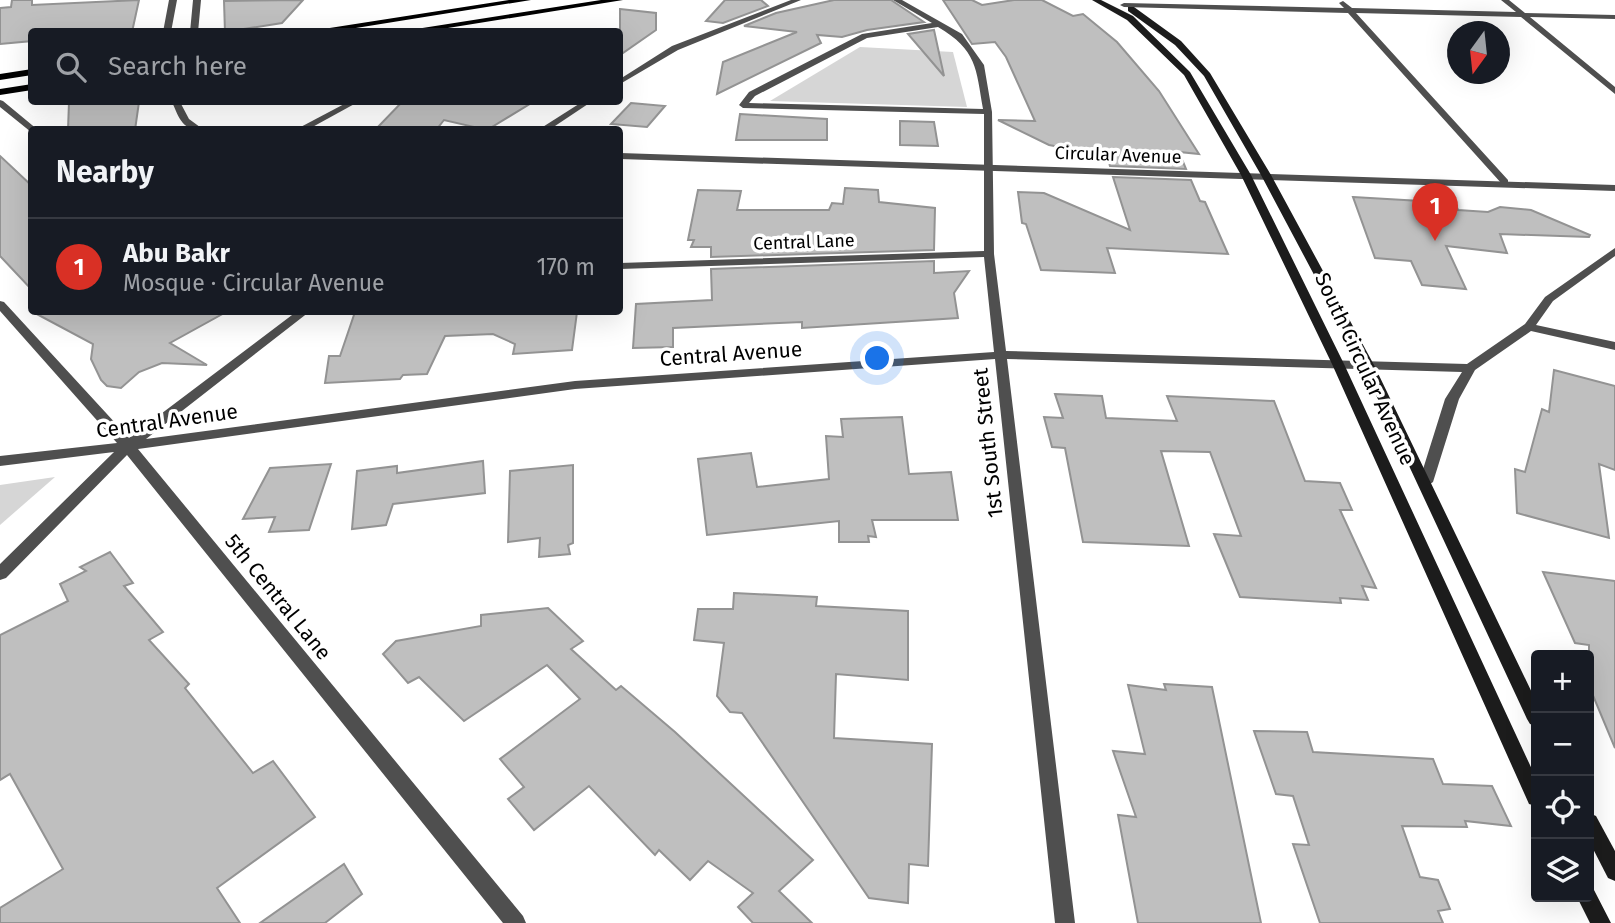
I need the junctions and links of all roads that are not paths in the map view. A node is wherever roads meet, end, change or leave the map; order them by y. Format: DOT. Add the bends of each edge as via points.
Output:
graph roads {
  1 [pos="173,0"];
  2 [pos="197,0"];
  3 [pos="527,0"];
  4 [pos="619,0"];
  5 [pos="797,0"];
  6 [pos="897,0"];
  7 [pos="1096,0"];
  8 [pos="1340,0"];
  9 [pos="1505,0"];
  10 [pos="1124,5"];
  11 [pos="1350,12"];
  12 [pos="1525,15"];
  13 [pos="1615,17"];
  14 [pos="1535,23"];
  15 [pos="940,24"];
  16 [pos="1615,25"];
  17 [pos="168,28"];
  18 [pos="194,28"];
  19 [pos="335,28"];
  20 [pos="428,28"];
  21 [pos="28,73"];
  22 [pos="0,77"];
  23 [pos="623,80"];
  24 [pos="28,88"];
  25 [pos="1615,91"];
  26 [pos="0,92"];
  27 [pos="0,103"];
  28 [pos="177,105"];
  29 [pos="348,105"];
  30 [pos="582,105"];
  31 [pos="988,112"];
  32 [pos="29,126"];
  33 [pos="193,126"];
  34 [pos="307,126"];
  35 [pos="548,126"];
  36 [pos="623,156"];
  37 [pos="990,167"];
  38 [pos="1246,175"];
  39 [pos="1266,176"];
  40 [pos="1505,182"];
  41 [pos="1615,188"];
  42 [pos="1615,251"];
  43 [pos="989,254"];
  44 [pos="623,265"];
  45 [pos="0,304"];
  46 [pos="299,315"];
  47 [pos="1529,327"];
  48 [pos="1615,345"];
  49 [pos="1001,355"];
  50 [pos="1338,364"];
  51 [pos="1368,365"];
  52 [pos="1470,368"];
  53 [pos="128,446"];
  54 [pos="0,461"];
  55 [pos="1426,482"];
  56 [pos="0,574"];
  57 [pos="1533,713"];
  58 [pos="1531,787"];
  59 [pos="1594,831"];
  60 [pos="1615,871"];
  61 [pos="1590,902"];
  62 [pos="516,923"];
  63 [pos="1065,923"];
  64 [pos="1601,923"];
  1 -- 17 [label="street"];
  2 -- 18 [label="street"];
  3 -- 19 [label="main road"];
  4 -- 20 [label="main road"];
  5 -- 23 [label="street" via="675,48"];
  6 -- 15 [label="street, 1st South Street"];
  7 -- 38 [label="main road, South Circular Avenue" via="1130,18 1186,74"];
  8 -- 11 [label="street"];
  9 -- 12 [label="street"];
  10 -- 11 [label="street"];
  10 -- 39 [label="main road, South Circular Avenue" via="1178,43 1208,75"];
  11 -- 12 [label="street"];
  11 -- 14 [label="street"];
  11 -- 40 [label="street"];
  12 -- 13 [label="street"];
  12 -- 14 [label="street"];
  14 -- 16 [label="street"];
  14 -- 25 [label="street"];
  15 -- 31 [label="street, 1st South Street" via="959,36 980,65"];
  15 -- 31 [label="street" via="865,36 752,94 743,105"];
  21 -- 22 [label="main road"];
  24 -- 26 [label="main road"];
  27 -- 32 [label="street"];
  28 -- 33 [label="street" via="185,121"];
  29 -- 34 [label="street"];
  30 -- 35 [label="street"];
  31 -- 37 [label="street, 1st South Street"];
  36 -- 37 [label="street, Circular Avenue"];
  37 -- 38 [label="street, Circular Avenue"];
  37 -- 43 [label="street, 1st South Street"];
  38 -- 39 [label="street, Circular Avenue"];
  38 -- 50 [label="main road, South Circular Avenue"];
  39 -- 40 [label="street, Circular Avenue"];
  39 -- 51 [label="main road, South Circular Avenue"];
  40 -- 41 [label="street, Circular Avenue"];
  42 -- 47 [label="street" via="1549,299"];
  43 -- 44 [label="street, Central Lane"];
  43 -- 49 [label="street, 1st South Street"];
  45 -- 53 [label="street, 5th Central Lane"];
  46 -- 53 [label="street"];
  47 -- 48 [label="street"];
  47 -- 52 [label="street"];
  49 -- 50 [label="street, Central Avenue"];
  49 -- 53 [label="street, Central Avenue" via="575,385"];
  49 -- 63 [label="street, 1st South Street"];
  50 -- 51 [label="street, Central Avenue"];
  50 -- 58 [label="main road, South Circular Avenue"];
  51 -- 52 [label="street, Central Avenue"];
  51 -- 55 [label="main road, South Circular Avenue"];
  52 -- 55 [label="street" via="1452,399"];
  53 -- 54 [label="street, Central Avenue"];
  53 -- 56 [label="street"];
  53 -- 62 [label="street, 5th Central Lane"];
  55 -- 57 [label="main road, South Circular Avenue"];
  59 -- 60 [label="main road"];
  61 -- 64 [label="main road"];
}
